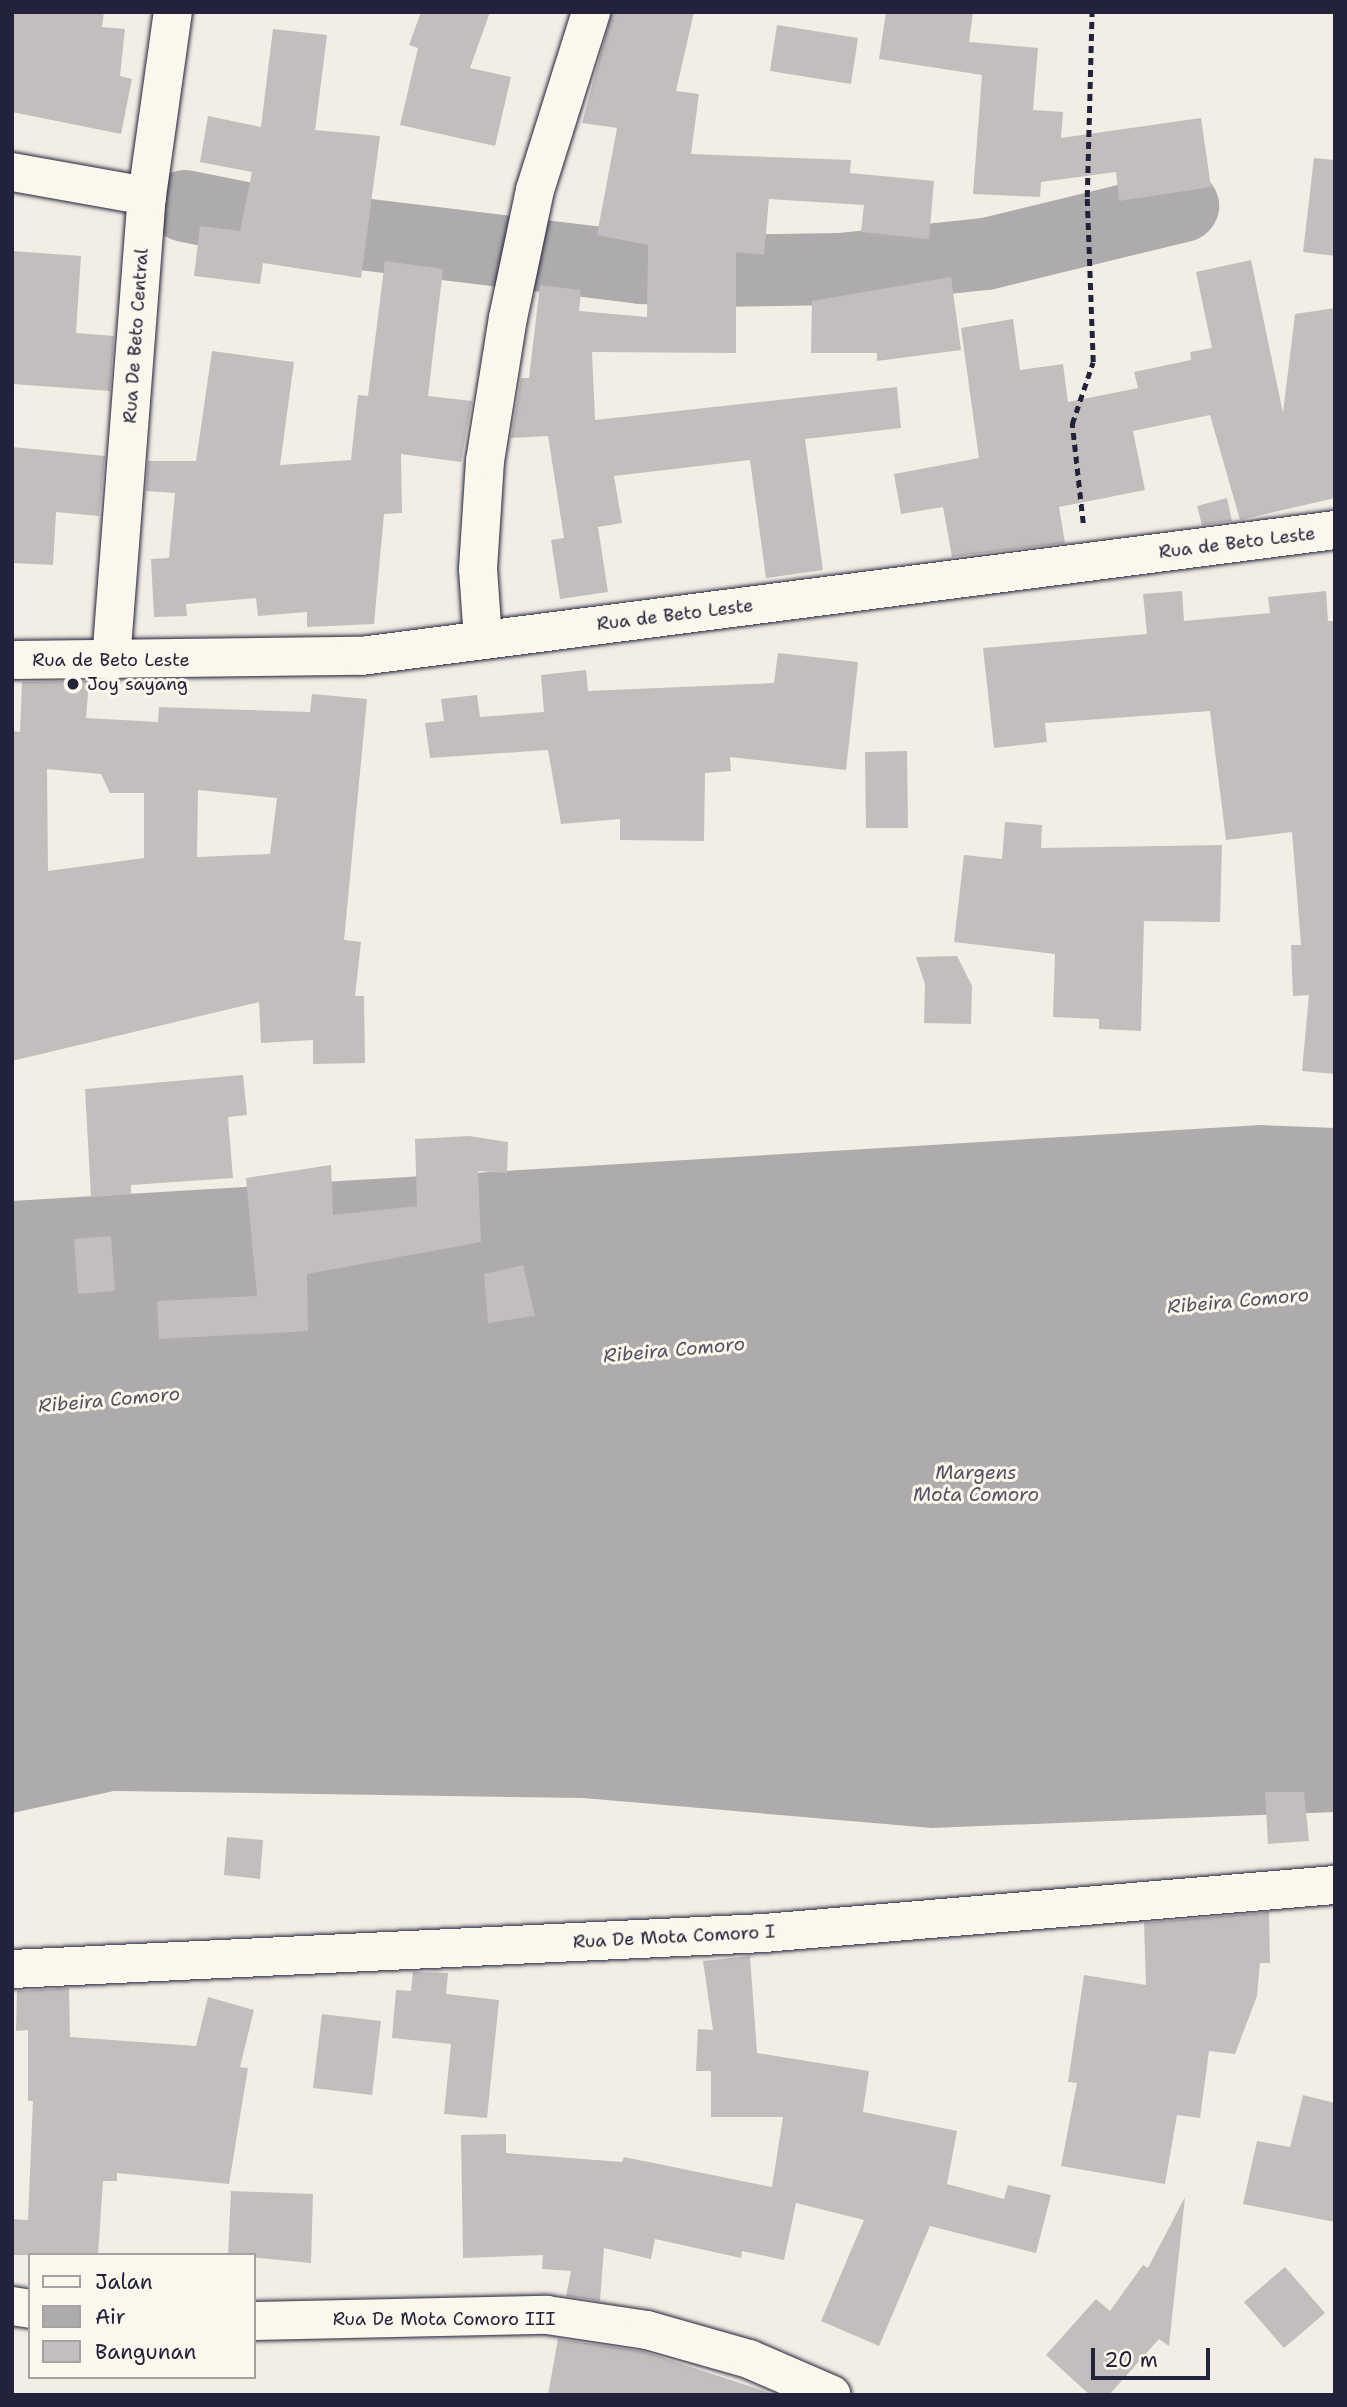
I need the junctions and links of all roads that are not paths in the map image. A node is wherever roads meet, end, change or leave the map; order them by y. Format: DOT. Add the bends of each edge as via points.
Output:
graph roads {
  1 [pos="173,12"];
  2 [pos="591,12"];
  3 [pos="12,172"];
  4 [pos="147,196"];
  5 [pos="1335,530"];
  6 [pos="483,640"];
  7 [pos="12,660"];
  8 [pos="111,661"];
  9 [pos="1335,1885"];
  10 [pos="12,1969"];
  11 [pos="256,2321"];
  12 [pos="832,2395"];
  1 -- 4 [label="street, Rua De Beto Central"];
  2 -- 6 [label="street" via="535,190 508,318 485,461 478,569"];
  3 -- 4 [label="street"];
  4 -- 8 [label="street, Rua De Beto Central"];
  5 -- 6 [label="street, Rua de Beto Leste"];
  6 -- 8 [label="street, Rua de Beto Leste" via="361,656"];
  7 -- 8 [label="street, Rua de Beto Leste"];
  9 -- 10 [label="street, Rua De Mota Comoro I" via="764,1933"];
  11 -- 12 [label="street, Rua De Mota Comoro III" via="547,2315 660,2334 749,2359"];
}
